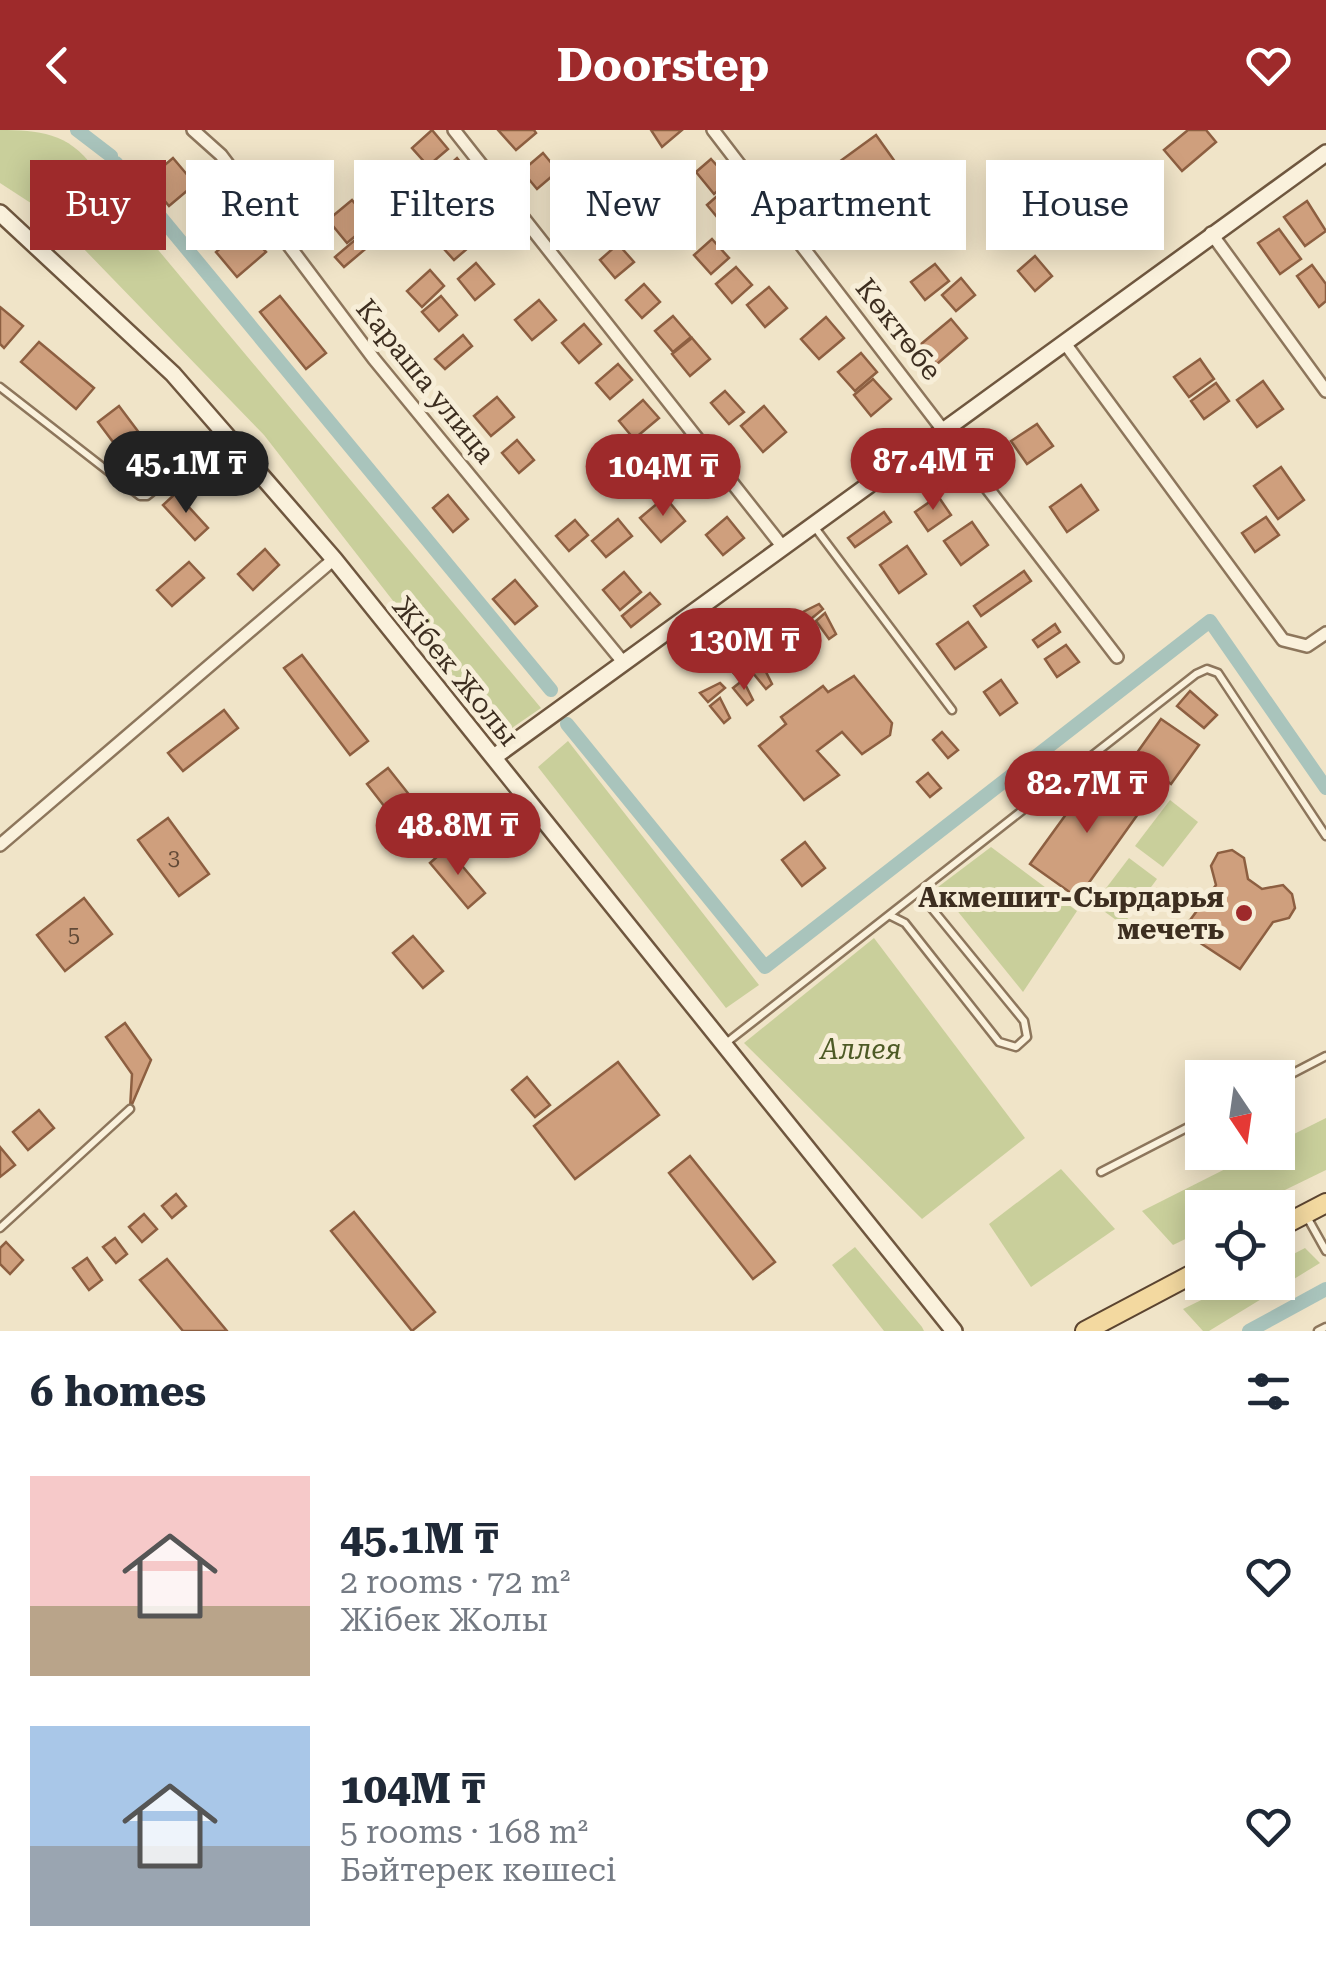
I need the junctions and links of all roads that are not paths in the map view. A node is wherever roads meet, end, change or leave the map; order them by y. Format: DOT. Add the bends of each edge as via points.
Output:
graph roads {
  1 [pos="193,130"];
  2 [pos="454,130"];
  3 [pos="713,130"];
  4 [pos="1326,153"];
  5 [pos="0,213"];
  6 [pos="1211,233"];
  7 [pos="1064,342"];
  8 [pos="0,387"];
  9 [pos="1326,392"];
  10 [pos="944,428"];
  11 [pos="225,434"];
  12 [pos="812,524"];
  13 [pos="782,546"];
  14 [pos="334,559"];
  15 [pos="1326,633"];
  16 [pos="1117,657"];
  17 [pos="624,662"];
  18 [pos="952,710"];
  19 [pos="494,757"];
  20 [pos="1326,836"];
  21 [pos="0,844"];
  22 [pos="920,894"];
  23 [pos="889,916"];
  24 [pos="724,1044"];
  25 [pos="1326,1056"];
  26 [pos="1295,1072"];
  27 [pos="130,1108"];
  28 [pos="1185,1129"];
  29 [pos="1101,1172"];
  30 [pos="1326,1203"];
  31 [pos="1305,1214"];
  32 [pos="1295,1219"];
  33 [pos="0,1228"];
  34 [pos="1326,1251"];
  35 [pos="1185,1279"];
  36 [pos="1111,1325"];
  37 [pos="1326,1327"];
  38 [pos="954,1331"];
  39 [pos="1085,1331"];
  40 [pos="1318,1331"];
  1 -- 17 [label="street, Караша улица" via="220,155 374,359"];
  2 -- 13 [label="street"];
  3 -- 10 [label="street, Көктөбе"];
  4 -- 6 [label="main road"];
  5 -- 11 [label="main road, Жібек Жолы" via="173,374"];
  6 -- 7 [label="main road"];
  6 -- 9 [label="street"];
  7 -- 10 [label="main road"];
  7 -- 15 [label="street" via="1283,640 1307,646"];
  8 -- 11 [label="lane" via="140,496"];
  10 -- 12 [label="main road"];
  10 -- 16 [label="street, Көктөбе"];
  11 -- 14 [label="main road, Жібек Жолы"];
  12 -- 13 [label="main road"];
  12 -- 18 [label="lane"];
  13 -- 17 [label="main road"];
  14 -- 19 [label="main road, Жібек Жолы"];
  14 -- 21 [label="street"];
  17 -- 19 [label="main road"];
  19 -- 24 [label="main road, Жібек Жолы"];
  20 -- 22 [label="lane" via="1218,673 1207,669"];
  22 -- 23 [label="lane"];
  22 -- 23 [label="lane" via="1024,1021 1027,1037 1016,1047 999,1042 905,923"];
  23 -- 24 [label="lane"];
  24 -- 38 [label="main road, Жібек Жолы"];
  25 -- 26 [label="lane"];
  27 -- 33 [label="lane"];
  28 -- 29 [label="lane"];
  30 -- 31 [label="main road"];
  31 -- 32 [label="main road"];
  31 -- 34 [label="lane"];
  35 -- 36 [label="main road"];
  36 -- 39 [label="main road"];
  37 -- 40 [label="lane"];
}
